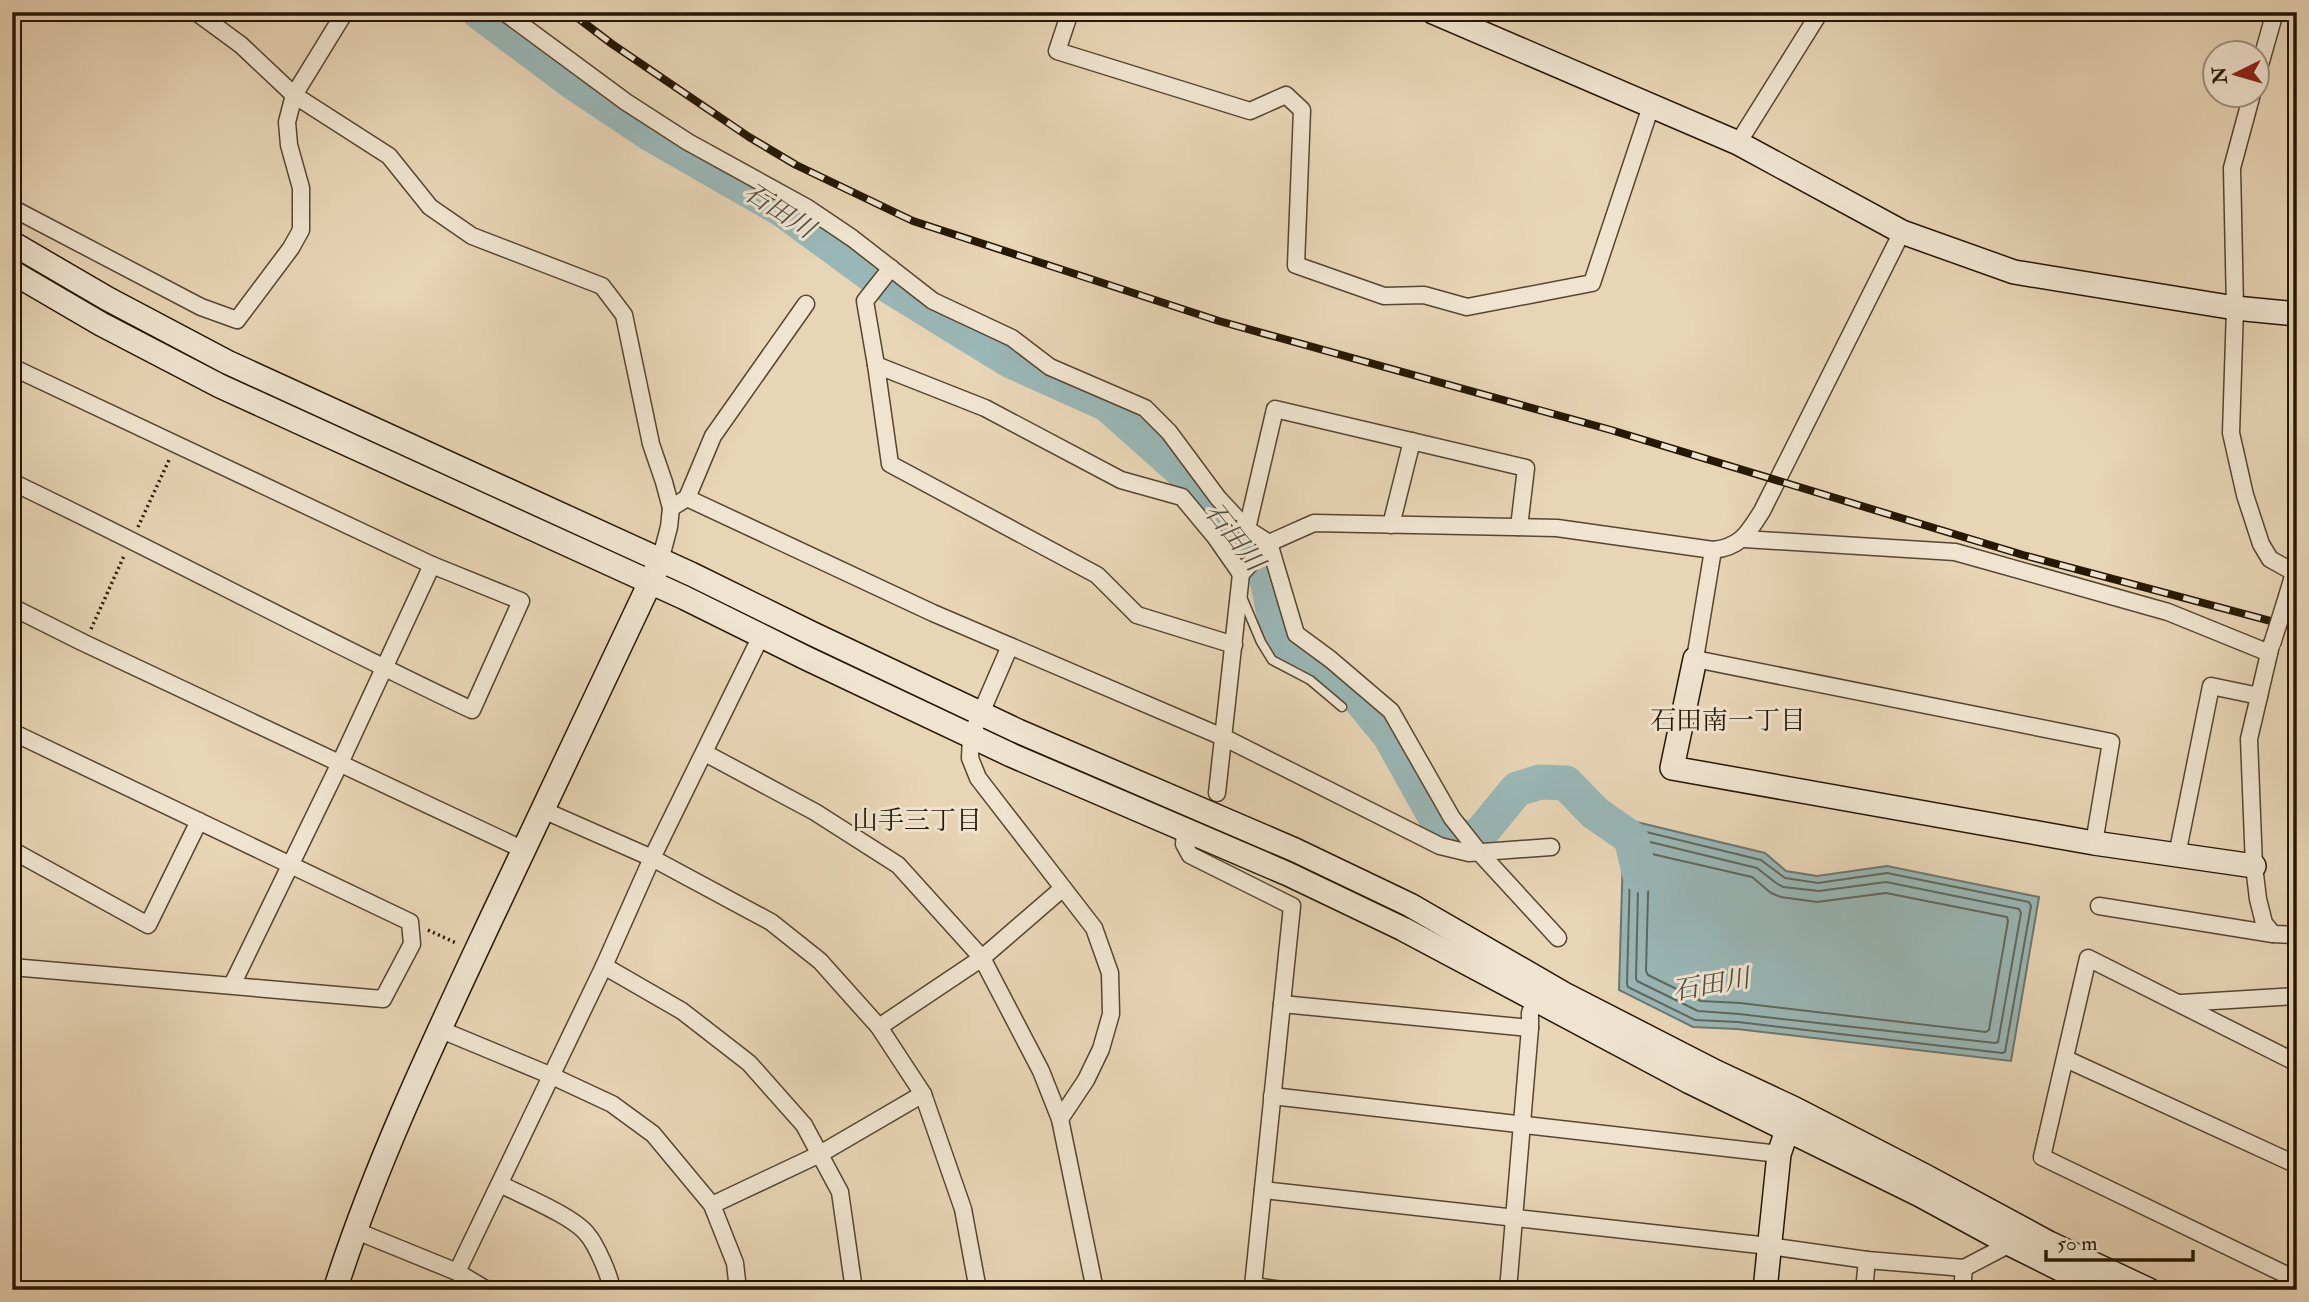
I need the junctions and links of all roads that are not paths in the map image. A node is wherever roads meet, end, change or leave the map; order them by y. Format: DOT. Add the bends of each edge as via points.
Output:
graph roads {
  1 [pos="196,12"];
  2 [pos="345,12"];
  3 [pos="504,12"];
  4 [pos="1069,12"];
  5 [pos="1433,12"];
  6 [pos="1820,12"];
  7 [pos="2275,12"];
  8 [pos="2268,38"];
  9 [pos="294,95"];
  10 [pos="1651,106"];
  11 [pos="2248,108"];
  12 [pos="1738,143"];
  13 [pos="12,208"];
  14 [pos="1902,232"];
  15 [pos="12,243"];
  16 [pos="891,268"];
  17 [pos="12,272"];
  18 [pos="806,304"];
  19 [pos="2235,308"];
  20 [pos="2297,314"];
  21 [pos="876,365"];
  22 [pos="12,367"];
  23 [pos="1412,441"];
  24 [pos="12,482"];
  25 [pos="1182,497"];
  26 [pos="687,498"];
  27 [pos="1218,498"];
  28 [pos="671,508"];
  29 [pos="1391,525"];
  30 [pos="1519,527"];
  31 [pos="1247,529"];
  32 [pos="1744,539"];
  33 [pos="1269,543"];
  34 [pos="1713,550"];
  35 [pos="660,561"];
  36 [pos="432,565"];
  37 [pos="2295,573"];
  38 [pos="1241,575"];
  39 [pos="650,583"];
  40 [pos="1239,591"];
  41 [pos="12,607"];
  42 [pos="761,636"];
  43 [pos="1234,645"];
  44 [pos="1010,646"];
  45 [pos="2271,648"];
  46 [pos="1695,659"];
  47 [pos="384,668"];
  48 [pos="2259,696"];
  49 [pos="1342,707"];
  50 [pos="981,713"];
  51 [pos="12,732"];
  52 [pos="971,736"];
  53 [pos="1224,738"];
  54 [pos="705,753"];
  55 [pos="340,763"];
  56 [pos="1217,793"];
  57 [pos="543,810"];
  58 [pos="199,821"];
  59 [pos="1185,831"];
  60 [pos="2094,843"];
  61 [pos="1551,847"];
  62 [pos="12,850"];
  63 [pos="524,850"];
  64 [pos="1479,852"];
  65 [pos="2177,855"];
  66 [pos="652,858"];
  67 [pos="291,864"];
  68 [pos="2254,866"];
  69 [pos="1063,888"];
  70 [pos="2099,906"];
  71 [pos="2273,934"];
  72 [pos="2297,935"];
  73 [pos="1558,937"];
  74 [pos="982,958"];
  75 [pos="604,966"];
  76 [pos="12,967"];
  77 [pos="232,985"];
  78 [pos="2297,996"];
  79 [pos="1535,999"];
  80 [pos="2178,1003"];
  81 [pos="1282,1004"];
  82 [pos="879,1027"];
  83 [pos="1530,1028"];
  84 [pos="439,1029"];
  85 [pos="2066,1059"];
  86 [pos="2297,1063"];
  87 [pos="552,1076"];
  88 [pos="923,1094"];
  89 [pos="1272,1096"];
  90 [pos="1059,1119"];
  91 [pos="1791,1120"];
  92 [pos="1521,1124"];
  93 [pos="820,1154"];
  94 [pos="1779,1154"];
  95 [pos="2297,1166"];
  96 [pos="500,1184"];
  97 [pos="1263,1190"];
  98 [pos="712,1205"];
  99 [pos="1514,1218"];
  100 [pos="354,1230"];
  101 [pos="2010,1244"];
  102 [pos="1769,1247"];
  103 [pos="1867,1260"];
  104 [pos="1964,1268"];
  105 [pos="457,1272"];
  106 [pos="2297,1280"];
  107 [pos="1251,1288"];
  108 [pos="335,1290"];
  109 [pos="486,1290"];
  110 [pos="612,1290"];
  111 [pos="738,1290"];
  112 [pos="855,1290"];
  113 [pos="978,1290"];
  114 [pos="1094,1290"];
  115 [pos="1283,1290"];
  116 [pos="1508,1290"];
  117 [pos="1765,1290"];
  118 [pos="1864,1290"];
  119 [pos="1962,1290"];
  120 [pos="2102,1290"];
  121 [pos="2149,1290"];
  1 -- 9 [label="street" via="241,45"];
  2 -- 9 [label="street"];
  3 -- 16 [label="street" via="626,102 806,207"];
  4 -- 10 [label="street" via="1057,51 1250,111 1286,95 1302,110 1296,265 1384,296 1424,295 1467,306 1592,283"];
  5 -- 10 [label="street"];
  6 -- 12 [label="street"];
  7 -- 8 [label="street"];
  9 -- 13 [label="street" via="287,122 302,188 301,230 237,320 201,307"];
  9 -- 28 [label="street" via="390,156 430,207 472,236 602,286 624,314 651,444"];
  10 -- 12 [label="street"];
  11 -- 19 [label="street" via="2232,169"];
  12 -- 14 [label="street"];
  14 -- 19 [label="street" via="2014,272"];
  14 -- 32 [label="street"];
  15 -- 35 [label="street" via="227,362"];
  16 -- 21 [label="street" via="865,301"];
  16 -- 27 [label="street" via="933,301 1013,338 1050,367 1145,408 1169,432"];
  17 -- 39 [label="street" via="220,386"];
  18 -- 26 [label="street" via="713,436"];
  19 -- 20 [label="street"];
  19 -- 37 [label="street" via="2231,433 2238,468 2261,544 2270,559"];
  21 -- 25 [label="street" via="985,408 1121,480"];
  21 -- 43 [label="street" via="890,464 1097,575 1137,615"];
  22 -- 36 [label="street"];
  23 -- 29 [label="street"];
  23 -- 30 [label="street" via="1526,468"];
  23 -- 31 [label="street" via="1275,409"];
  24 -- 47 [label="street"];
  25 -- 27 [label="street"];
  25 -- 38 [label="street"];
  26 -- 28 [label="street"];
  26 -- 44 [label="street"];
  27 -- 31 [label="street"];
  28 -- 35 [label="street"];
  29 -- 30 [label="street"];
  29 -- 33 [label="street" via="1314,523"];
  30 -- 34 [label="street"];
  31 -- 33 [label="street"];
  32 -- 34 [label="street"];
  32 -- 45 [label="street" via="1955,552 2168,612"];
  33 -- 38 [label="street"];
  33 -- 64 [label="street" via="1296,634 1391,711 1452,818"];
  34 -- 46 [label="street"];
  35 -- 39 [label="street"];
  35 -- 50 [label="street"];
  36 -- 47 [label="street"];
  36 -- 47 [label="street" via="521,601 472,710"];
  37 -- 45 [label="street, bridge"];
  38 -- 40 [label="street"];
  39 -- 42 [label="street"];
  39 -- 57 [label="street"];
  40 -- 43 [label="street"];
  40 -- 49 [label="lane" via="1272,660 1310,680"];
  41 -- 55 [label="street"];
  42 -- 52 [label="street"];
  42 -- 54 [label="street"];
  43 -- 53 [label="street"];
  44 -- 50 [label="street"];
  44 -- 53 [label="street"];
  45 -- 48 [label="street"];
  46 -- 60 [label="street" via="2111,742"];
  46 -- 60 [label="street" via="1672,768"];
  47 -- 55 [label="street"];
  48 -- 65 [label="street" via="2211,686"];
  48 -- 68 [label="street" via="2249,739"];
  50 -- 52 [label="street"];
  50 -- 91 [label="street" via="1410,905 1564,994 1716,1072"];
  51 -- 58 [label="street"];
  52 -- 59 [label="street"];
  52 -- 69 [label="street" via="970,758 978,778"];
  53 -- 56 [label="street"];
  53 -- 64 [label="street" via="1440,846"];
  54 -- 66 [label="street"];
  54 -- 74 [label="street" via="815,812 898,864"];
  55 -- 63 [label="street"];
  55 -- 67 [label="street"];
  57 -- 63 [label="street"];
  57 -- 66 [label="street"];
  58 -- 62 [label="street" via="148,925"];
  58 -- 67 [label="street"];
  59 -- 79 [label="street" via="1403,929"];
  59 -- 81 [label="street" via="1184,844 1190,855 1292,906"];
  60 -- 65 [label="street"];
  61 -- 64 [label="street"];
  63 -- 84 [label="street"];
  64 -- 73 [label="street"];
  65 -- 68 [label="street"];
  66 -- 75 [label="street"];
  66 -- 82 [label="street" via="771,922 820,961"];
  67 -- 77 [label="street"];
  67 -- 77 [label="street" via="410,922 412,944 383,999"];
  68 -- 71 [label="street" via="2264,923"];
  69 -- 74 [label="street"];
  69 -- 90 [label="street" via="1098,937 1110,972 1111,1014 1086,1080"];
  70 -- 71 [label="street"];
  71 -- 72 [label="street"];
  74 -- 82 [label="street"];
  74 -- 90 [label="street" via="1041,1070"];
  75 -- 87 [label="street"];
  75 -- 93 [label="street" via="682,1011 749,1063 804,1125"];
  76 -- 77 [label="street"];
  78 -- 80 [label="street"];
  79 -- 83 [label="street"];
  79 -- 91 [label="street"];
  80 -- 85 [label="street" via="2088,958"];
  80 -- 86 [label="street"];
  81 -- 83 [label="street"];
  81 -- 89 [label="street"];
  82 -- 88 [label="street"];
  83 -- 92 [label="street"];
  84 -- 87 [label="street"];
  84 -- 100 [label="street"];
  85 -- 95 [label="street"];
  85 -- 106 [label="street" via="2042,1157"];
  87 -- 96 [label="street"];
  87 -- 98 [label="street" via="612,1104 653,1135"];
  88 -- 93 [label="street"];
  88 -- 113 [label="street" via="963,1209"];
  89 -- 92 [label="street"];
  89 -- 97 [label="street"];
  90 -- 114 [label="street"];
  91 -- 94 [label="street"];
  91 -- 101 [label="street"];
  91 -- 121 [label="street" via="1925,1176"];
  92 -- 94 [label="street"];
  92 -- 99 [label="street"];
  93 -- 98 [label="street"];
  93 -- 112 [label="street" via="840,1192"];
  94 -- 102 [label="street"];
  96 -- 105 [label="street"];
  96 -- 110 [label="street" via="587,1233"];
  97 -- 99 [label="street"];
  97 -- 107 [label="street"];
  98 -- 111 [label="street" via="735,1263"];
  99 -- 102 [label="street"];
  99 -- 116 [label="street"];
  100 -- 105 [label="street"];
  100 -- 108 [label="street"];
  101 -- 104 [label="street"];
  101 -- 120 [label="street"];
  102 -- 103 [label="street"];
  102 -- 117 [label="street"];
  103 -- 104 [label="street"];
  103 -- 118 [label="street"];
  104 -- 119 [label="street"];
  105 -- 109 [label="street"];
  107 -- 115 [label="street"];
}
